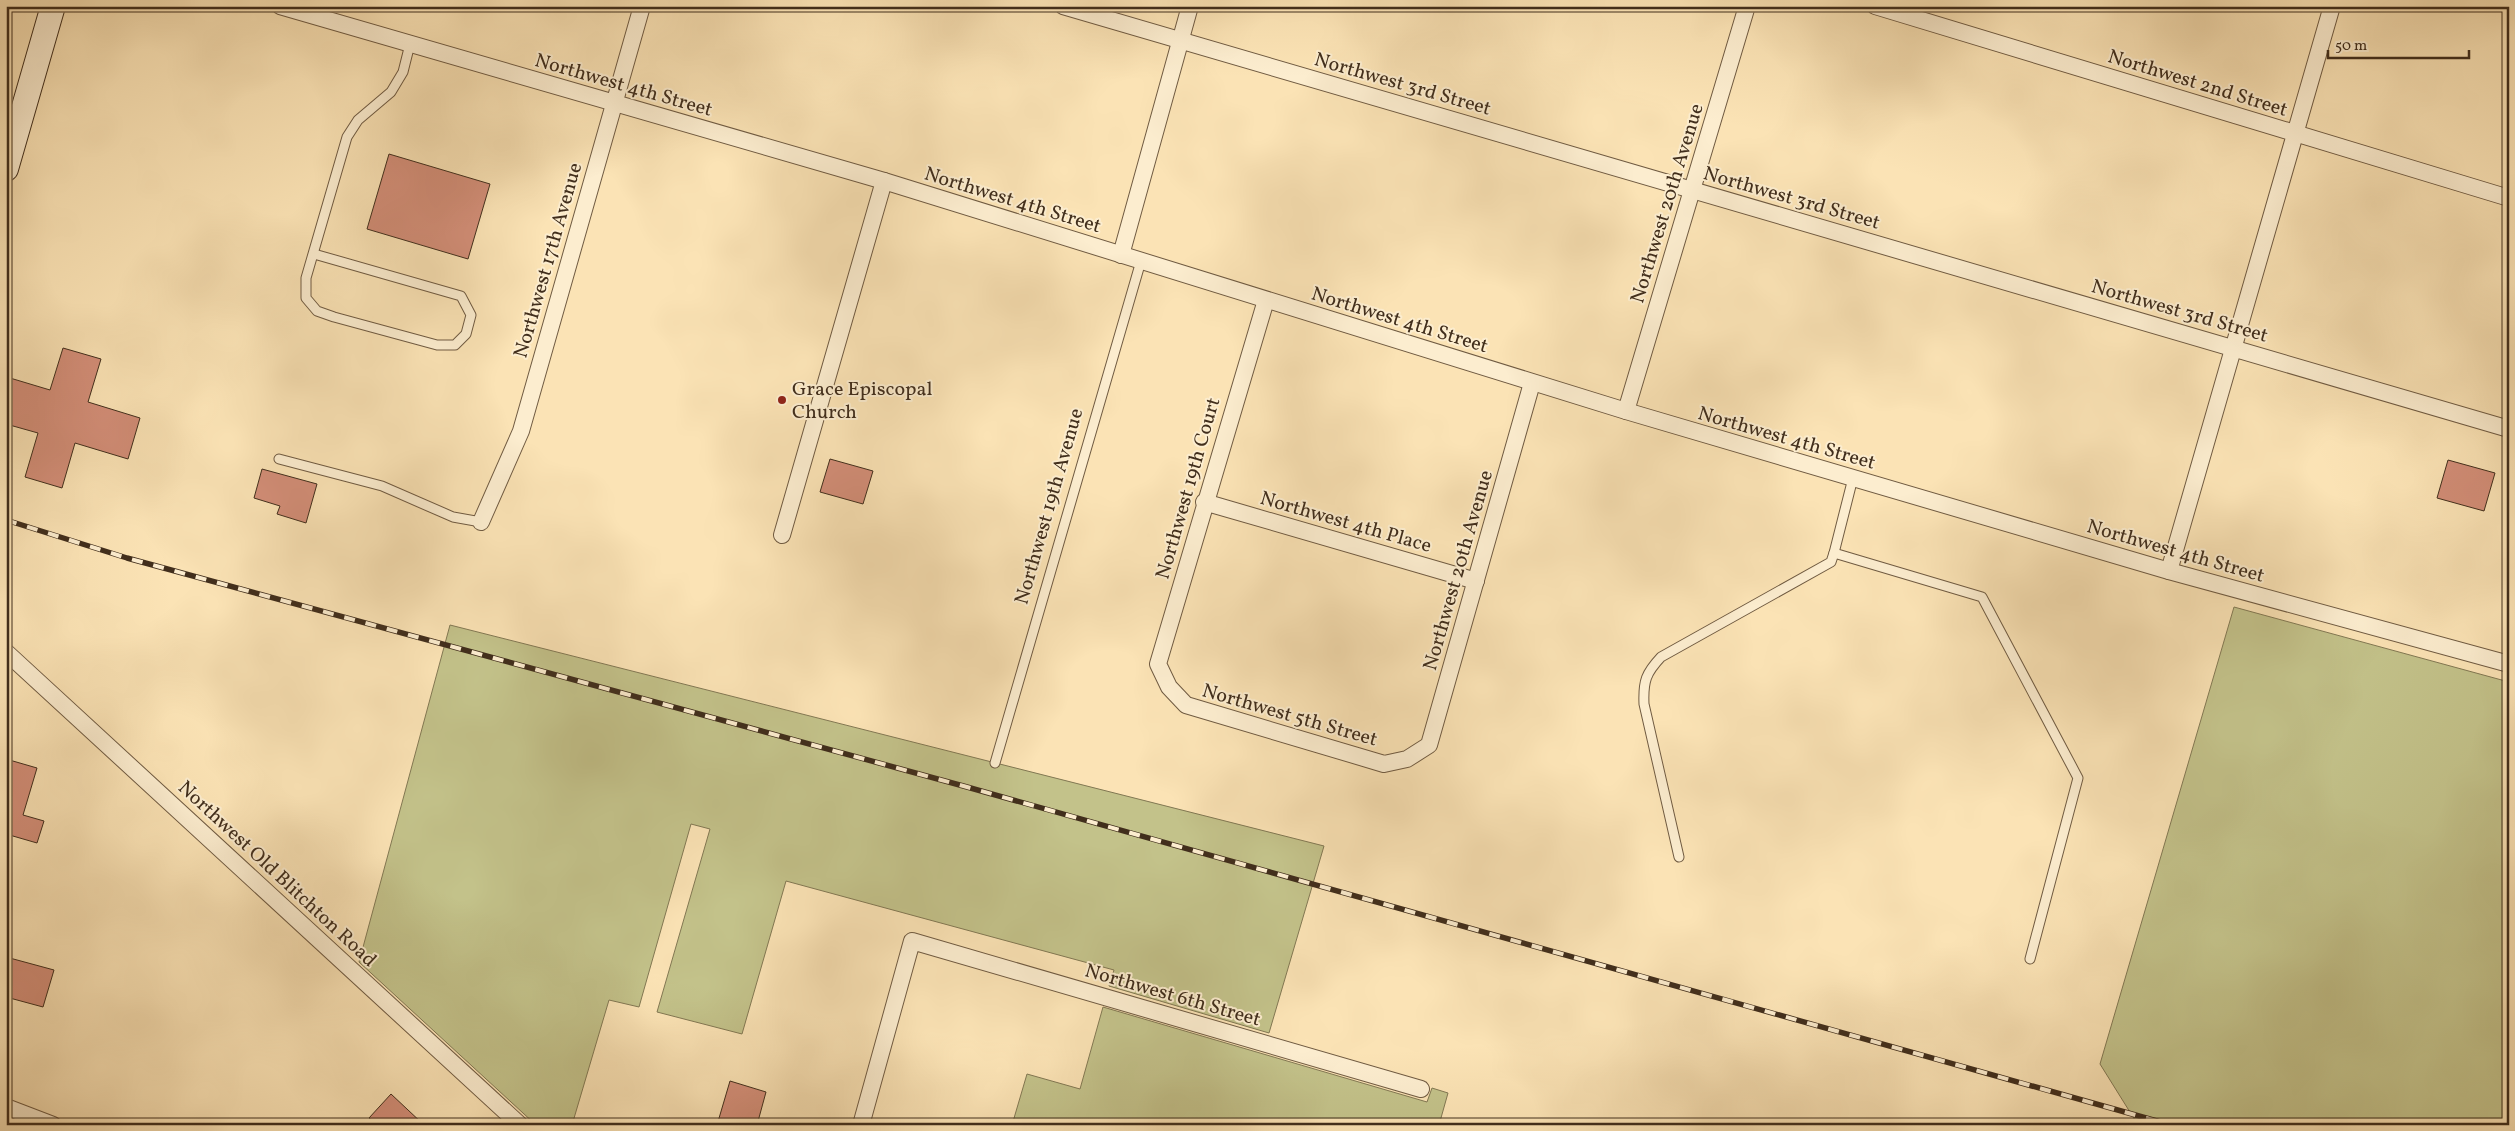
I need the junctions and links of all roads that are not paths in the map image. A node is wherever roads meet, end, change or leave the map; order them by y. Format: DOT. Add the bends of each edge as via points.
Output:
graph roads {
  1 [pos="53,6"];
  2 [pos="280,6"];
  3 [pos="642,6"];
  4 [pos="1063,6"];
  5 [pos="1190,6"];
  6 [pos="1748,6"];
  7 [pos="1875,6"];
  8 [pos="2332,6"];
  9 [pos="1180,40"];
  10 [pos="410,44"];
  11 [pos="613,104"];
  12 [pos="12,130"];
  13 [pos="2295,134"];
  14 [pos="6,169"];
  15 [pos="884,181"];
  16 [pos="1692,190"];
  17 [pos="2509,198"];
  18 [pos="314,254"];
  19 [pos="1121,254"];
  20 [pos="1141,261"];
  21 [pos="1266,300"];
  22 [pos="2233,348"];
  23 [pos="1532,382"];
  24 [pos="1626,411"];
  25 [pos="2509,428"];
  26 [pos="279,459"];
  27 [pos="1853,478"];
  28 [pos="1204,502"];
  29 [pos="481,522"];
  30 [pos="782,535"];
  31 [pos="1834,553"];
  32 [pos="2169,571"];
  33 [pos="1476,581"];
  34 [pos="6,652"];
  35 [pos="2509,664"];
  36 [pos="1169,686"];
  37 [pos="1407,759"];
  38 [pos="995,763"];
  39 [pos="1679,857"];
  40 [pos="2030,959"];
  41 [pos="1421,1089"];
  42 [pos="11,1114"];
  43 [pos="52,1125"];
  44 [pos="520,1125"];
  45 [pos="861,1125"];
  1 -- 12 [label="main road"];
  2 -- 10 [label="street, Northwest 4th Street"];
  3 -- 11 [label="street, Northwest 17th Avenue"];
  4 -- 9 [label="street, Northwest 3rd Street"];
  5 -- 9 [label="street"];
  6 -- 16 [label="street, Northwest 20th Avenue"];
  7 -- 13 [label="street, Northwest 2nd Street"];
  8 -- 13 [label="street"];
  9 -- 16 [label="street, Northwest 3rd Street"];
  9 -- 19 [label="street"];
  10 -- 11 [label="street, Northwest 4th Street"];
  10 -- 18 [label="lane" via="403,72 391,92 358,120 347,137"];
  11 -- 15 [label="street, Northwest 4th Street"];
  11 -- 29 [label="street, Northwest 17th Avenue" via="521,431"];
  12 -- 14 [label="main road"];
  13 -- 17 [label="street, Northwest 2nd Street"];
  13 -- 22 [label="street"];
  15 -- 19 [label="street, Northwest 4th Street"];
  15 -- 30 [label="street"];
  16 -- 22 [label="street, Northwest 3rd Street"];
  16 -- 24 [label="street, Northwest 20th Avenue"];
  18 -- 18 [label="lane" via="306,278 306,298 317,311 437,345 455,346 466,334 471,315 460,296"];
  19 -- 20 [label="street, Northwest 4th Street"];
  20 -- 21 [label="street, Northwest 4th Street"];
  20 -- 38 [label="lane, Northwest 19th Avenue"];
  21 -- 23 [label="street, Northwest 4th Street"];
  21 -- 28 [label="street, Northwest 19th Court"];
  22 -- 25 [label="street, Northwest 3rd Street"];
  22 -- 32 [label="street"];
  23 -- 24 [label="street, Northwest 4th Street"];
  23 -- 33 [label="street, Northwest 20th Avenue"];
  24 -- 27 [label="street, Northwest 4th Street"];
  26 -- 29 [label="lane" via="382,486 452,517"];
  27 -- 31 [label="lane"];
  27 -- 32 [label="street, Northwest 4th Street"];
  28 -- 33 [label="street, Northwest 4th Place"];
  28 -- 36 [label="street, Northwest 19th Court" via="1158,664"];
  31 -- 39 [label="lane" via="1831,562 1661,656 1649,669 1643,686 1644,704"];
  31 -- 40 [label="lane" via="1982,597 2078,778"];
  32 -- 35 [label="street, Northwest 4th Street"];
  33 -- 37 [label="street, Northwest 20th Avenue" via="1429,746"];
  34 -- 44 [label="street, Northwest Old Blitchton Road"];
  36 -- 37 [label="street, Northwest 5th Street" via="1186,705 1384,764"];
  41 -- 45 [label="street, Northwest 6th Street" via="912,940"];
  42 -- 43 [label="street"];
}
